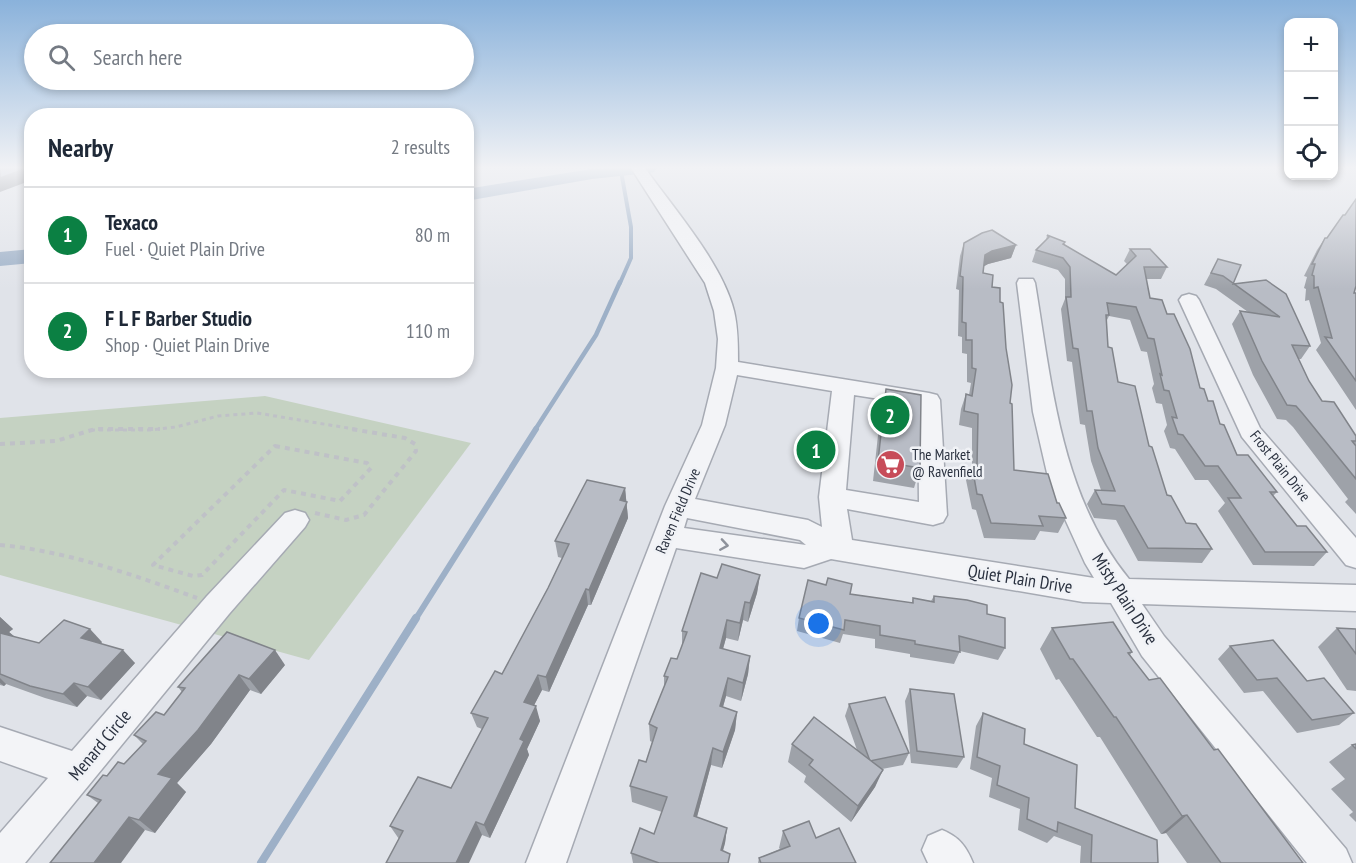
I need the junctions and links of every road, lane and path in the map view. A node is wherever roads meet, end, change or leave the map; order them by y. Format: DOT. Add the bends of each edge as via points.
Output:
graph roads {
  1 [pos="665,208"];
  2 [pos="1026,283"];
  3 [pos="1189,300"];
  4 [pos="727,367"];
  5 [pos="844,386"];
  6 [pos="0,444"];
  7 [pos="280,493"];
  8 [pos="832,497"];
  9 [pos="678,506"];
  10 [pos="305,516"];
  11 [pos="667,536"];
  12 [pos="0,545"];
  13 [pos="834,548"];
  14 [pos="1356,557"];
  15 [pos="1122,591"];
  16 [pos="1356,598"];
  17 [pos="209,616"];
  18 [pos="0,744"];
  19 [pos="78,771"];
  20 [pos="0,863"];
  21 [pos="546,863"];
  22 [pos="1332,863"];
  1 -- 4 [label="street, Raven Field Drive" via="718,293 727,340"];
  2 -- 15 [label="street, Misty Plain Drive" via="1045,412 1063,486 1099,563"];
  3 -- 14 [label="street, Frost Plain Drive" via="1250,431"];
  4 -- 5 [label="street"];
  4 -- 9 [label="street, Raven Field Drive" via="717,416"];
  5 -- 8 [label="street"];
  5 -- 8 [label="street" via="929,400 933,515"];
  6 -- 10 [label="path" via="56,441 101,428 176,427 218,416 257,413 405,438 415,444 416,450 357,520"];
  7 -- 7 [label="path" via="202,575 153,565 275,446 368,463 371,468 340,501 287,489"];
  8 -- 13 [label="street"];
  9 -- 11 [label="street, Raven Field Drive"];
  9 -- 13 [label="street, Quiet Plain Drive" via="808,531"];
  10 -- 17 [label="street, Menard Circle"];
  11 -- 13 [label="street, Quiet Plain Drive, one-way" via="804,557"];
  11 -- 21 [label="street, Raven Field Drive"];
  12 -- 17 [label="path" via="31,548 150,581"];
  13 -- 15 [label="street, Quiet Plain Drive" via="1083,590"];
  15 -- 16 [label="street, Quiet Plain Drive"];
  15 -- 22 [label="street, Misty Plain Drive" via="1130,611 1154,646"];
  17 -- 19 [label="street, Menard Circle"];
  18 -- 19 [label="street"];
  19 -- 20 [label="street, Menard Circle"];
}
